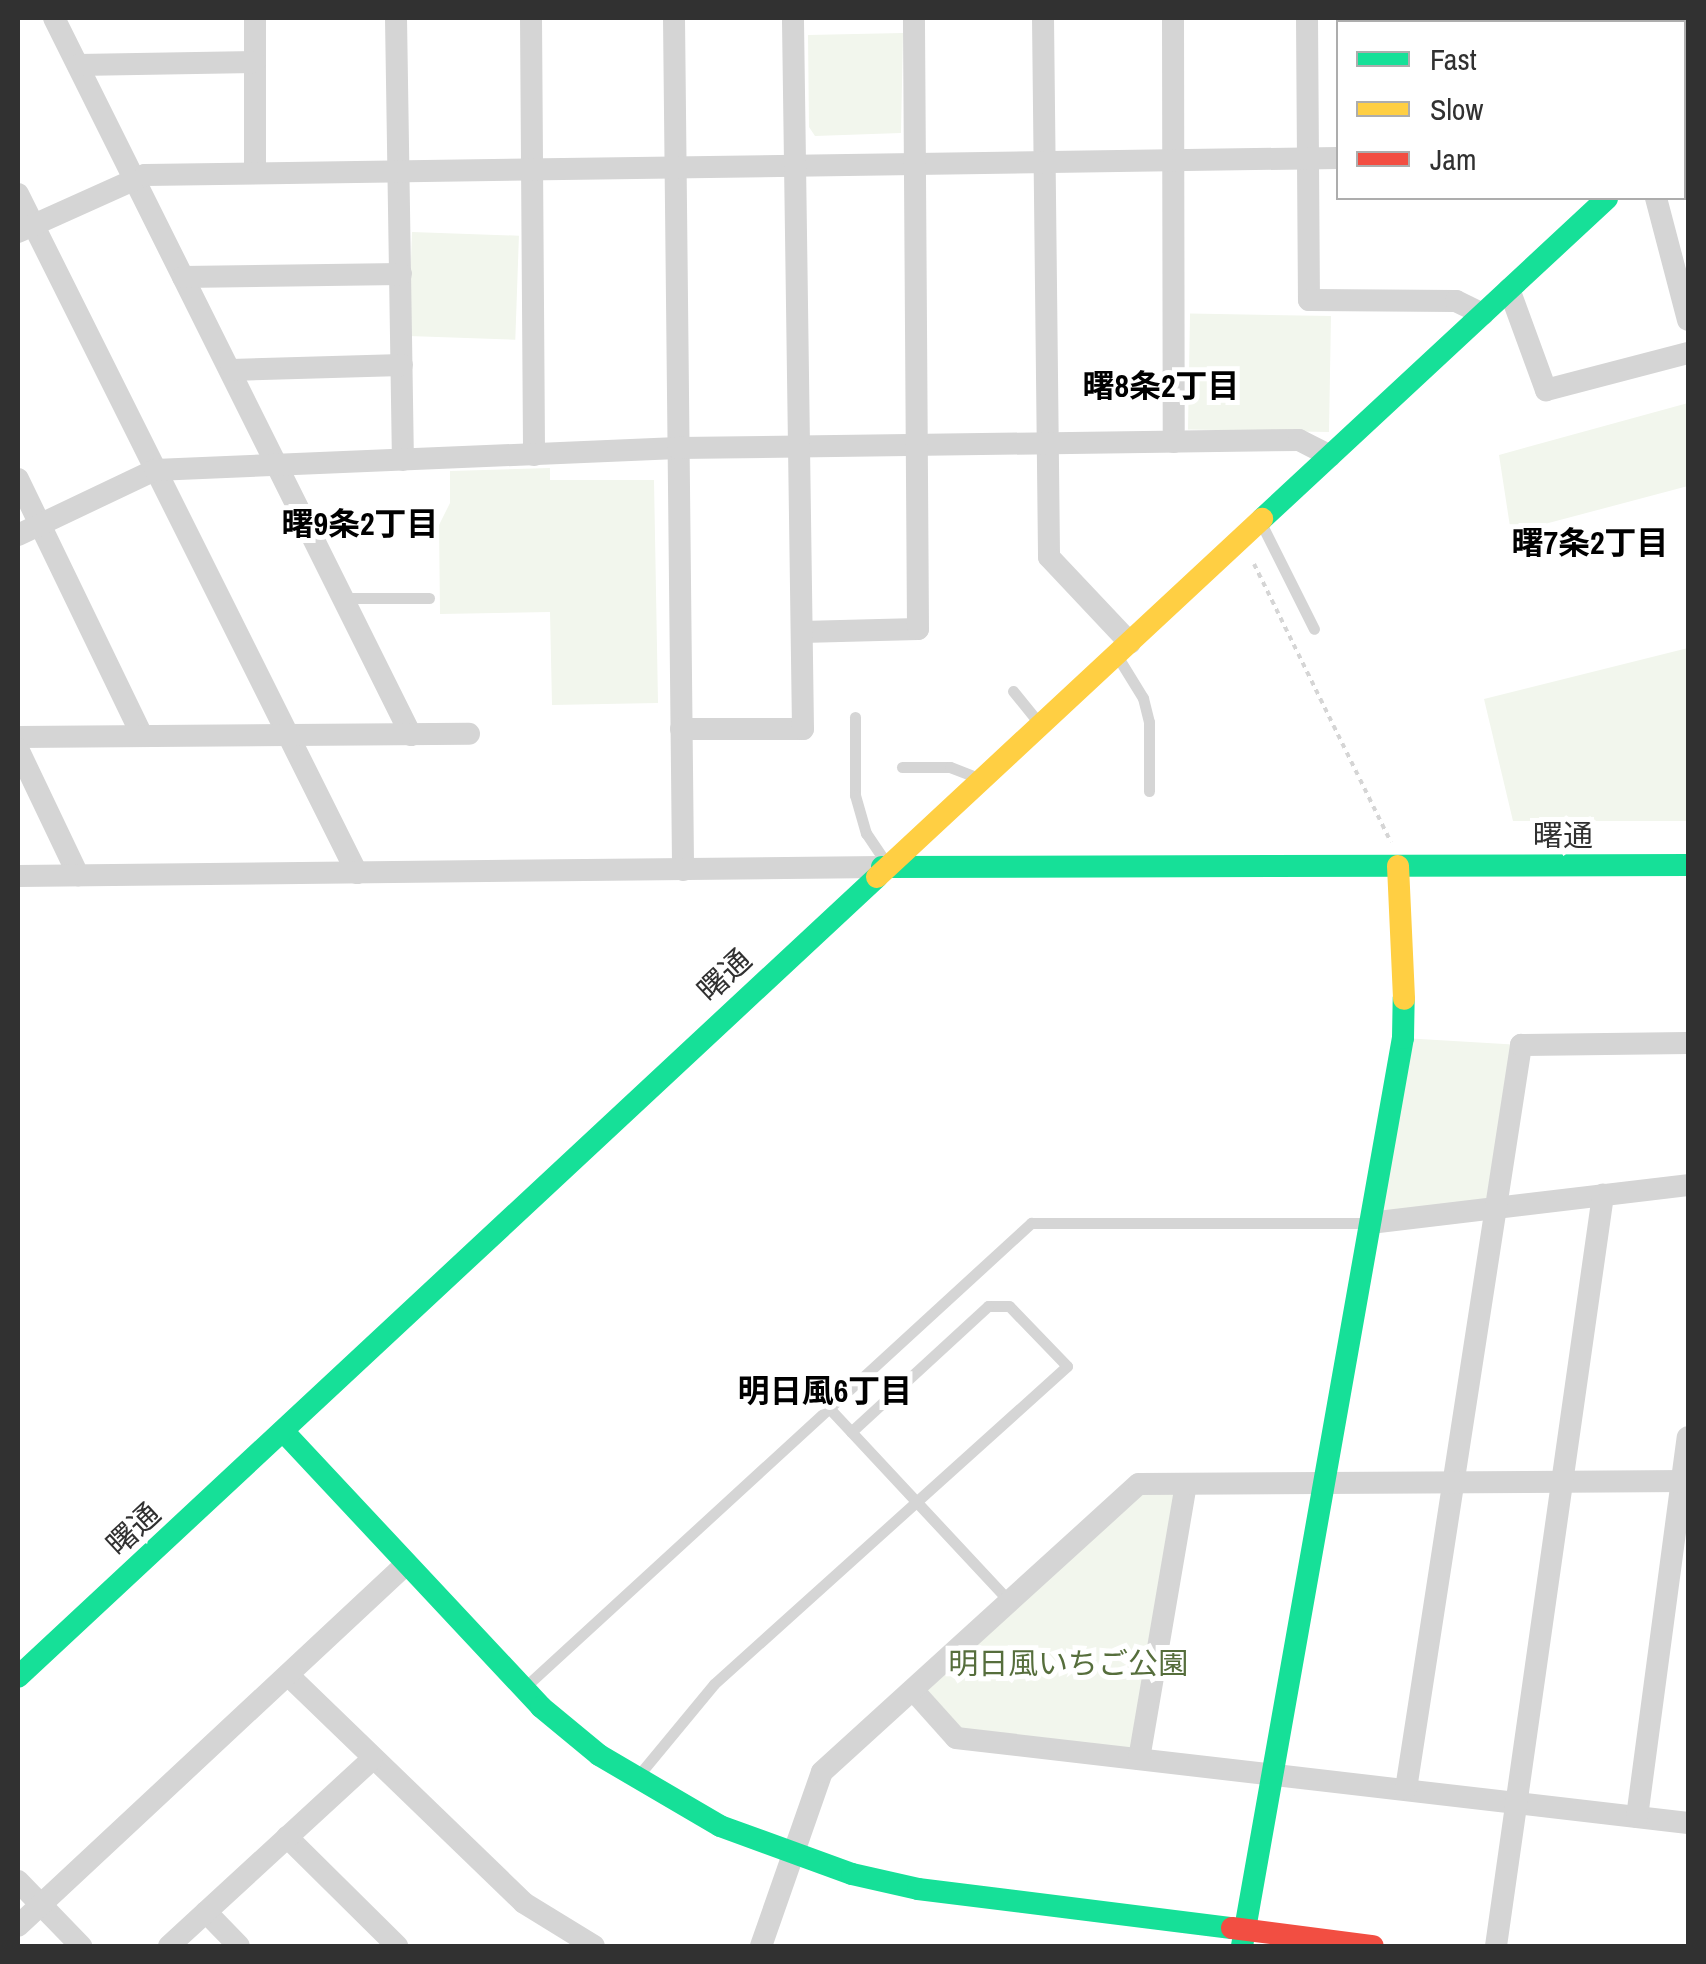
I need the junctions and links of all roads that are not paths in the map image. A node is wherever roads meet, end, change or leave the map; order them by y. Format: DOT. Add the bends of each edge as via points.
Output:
graph roads {
  1 [pos="54,18"];
  2 [pos="255,18"];
  3 [pos="396,18"];
  4 [pos="531,18"];
  5 [pos="674,18"];
  6 [pos="793,18"];
  7 [pos="914,18"];
  8 [pos="1043,18"];
  9 [pos="1173,18"];
  10 [pos="1307,18"];
  11 [pos="255,62"];
  12 [pos="78,65"];
  13 [pos="1307,158"];
  14 [pos="1336,158"];
  15 [pos="1174,160"];
  16 [pos="1045,163"];
  17 [pos="916,164"];
  18 [pos="795,166"];
  19 [pos="676,167"];
  20 [pos="532,169"];
  21 [pos="399,171"];
  22 [pos="256,173"];
  23 [pos="134,178"];
  24 [pos="18,194"];
  25 [pos="1606,200"];
  26 [pos="1657,200"];
  27 [pos="25,228"];
  28 [pos="401,274"];
  29 [pos="183,277"];
  30 [pos="1509,289"];
  31 [pos="1483,314"];
  32 [pos="1688,320"];
  33 [pos="1688,353"];
  34 [pos="402,365"];
  35 [pos="232,370"];
  36 [pos="1174,442"];
  37 [pos="1048,444"];
  38 [pos="917,445"];
  39 [pos="678,448"];
  40 [pos="799,448"];
  41 [pos="534,454"];
  42 [pos="1330,456"];
  43 [pos="403,460"];
  44 [pos="275,465"];
  45 [pos="155,470"];
  46 [pos="18,479"];
  47 [pos="1260,522"];
  48 [pos="40,525"];
  49 [pos="18,535"];
  50 [pos="342,598"];
  51 [pos="428,598"];
  52 [pos="1314,628"];
  53 [pos="802,632"];
  54 [pos="1124,649"];
  55 [pos="1013,691"];
  56 [pos="855,717"];
  57 [pos="1040,725"];
  58 [pos="682,729"];
  59 [pos="411,734"];
  60 [pos="469,734"];
  61 [pos="142,736"];
  62 [pos="288,736"];
  63 [pos="18,737"];
  64 [pos="18,749"];
  65 [pos="902,767"];
  66 [pos="980,779"];
  67 [pos="1149,790"];
  68 [pos="884,865"];
  69 [pos="1688,865"];
  70 [pos="1398,866"];
  71 [pos="683,870"];
  72 [pos="357,873"];
  73 [pos="78,875"];
  74 [pos="18,876"];
  75 [pos="1688,1043"];
  76 [pos="1688,1186"];
  77 [pos="1603,1196"];
  78 [pos="1494,1208"];
  79 [pos="1370,1223"];
  80 [pos="829,1408"];
  81 [pos="283,1432"];
  82 [pos="851,1432"];
  83 [pos="1688,1437"];
  84 [pos="1686,1481"];
  85 [pos="1563,1482"];
  86 [pos="1451,1483"];
  87 [pos="1186,1484"];
  88 [pos="1324,1484"];
  89 [pos="914,1499"];
  90 [pos="404,1566"];
  91 [pos="1010,1602"];
  92 [pos="288,1674"];
  93 [pos="18,1678"];
  94 [pos="523,1690"];
  95 [pos="913,1690"];
  96 [pos="1140,1759"];
  97 [pos="370,1760"];
  98 [pos="1273,1774"];
  99 [pos="636,1779"];
  100 [pos="1406,1789"];
  101 [pos="1518,1803"];
  102 [pos="1637,1817"];
  103 [pos="1688,1823"];
  104 [pos="287,1837"];
  105 [pos="794,1856"];
  106 [pos="18,1881"];
  107 [pos="41,1905"];
  108 [pos="206,1912"];
  109 [pos="18,1926"];
  110 [pos="1244,1939"];
  111 [pos="82,1946"];
  112 [pos="169,1946"];
  113 [pos="239,1946"];
  114 [pos="397,1946"];
  115 [pos="594,1946"];
  116 [pos="761,1946"];
  117 [pos="1373,1946"];
  118 [pos="1496,1946"];
  1 -- 12 [label="street"];
  2 -- 11 [label="street"];
  3 -- 21 [label="street"];
  4 -- 20 [label="street"];
  5 -- 19 [label="street"];
  6 -- 18 [label="street"];
  7 -- 17 [label="street"];
  8 -- 16 [label="street"];
  9 -- 15 [label="street"];
  10 -- 13 [label="street"];
  11 -- 12 [label="street"];
  11 -- 22 [label="street"];
  12 -- 23 [label="street"];
  13 -- 14 [label="street"];
  13 -- 15 [label="street"];
  13 -- 31 [label="street" via="1309,300 1456,301"];
  15 -- 16 [label="street"];
  15 -- 36 [label="street"];
  16 -- 17 [label="street"];
  16 -- 37 [label="street"];
  17 -- 18 [label="street"];
  17 -- 38 [label="street"];
  18 -- 19 [label="street"];
  18 -- 40 [label="street"];
  19 -- 20 [label="street"];
  19 -- 39 [label="street"];
  20 -- 21 [label="street"];
  20 -- 41 [label="street"];
  21 -- 22 [label="street"];
  21 -- 28 [label="street"];
  22 -- 23 [label="street"];
  23 -- 27 [label="street"];
  23 -- 29 [label="street"];
  24 -- 27 [label="street"];
  25 -- 30 [label="street"];
  26 -- 32 [label="street"];
  27 -- 45 [label="street"];
  28 -- 29 [label="street"];
  28 -- 34 [label="street"];
  29 -- 35 [label="street"];
  30 -- 31 [label="street"];
  30 -- 33 [label="street" via="1546,390"];
  31 -- 42 [label="street"];
  34 -- 35 [label="street"];
  34 -- 43 [label="street"];
  35 -- 44 [label="street"];
  36 -- 37 [label="street"];
  36 -- 42 [label="street" via="1299,440"];
  37 -- 38 [label="street"];
  37 -- 54 [label="street" via="1049,558"];
  38 -- 40 [label="street"];
  38 -- 53 [label="street" via="918,629"];
  39 -- 40 [label="street"];
  39 -- 41 [label="street"];
  39 -- 58 [label="street"];
  40 -- 53 [label="street"];
  41 -- 43 [label="street"];
  42 -- 47 [label="street"];
  43 -- 44 [label="street"];
  44 -- 45 [label="street"];
  44 -- 50 [label="street"];
  45 -- 48 [label="street"];
  45 -- 62 [label="street"];
  46 -- 48 [label="street"];
  47 -- 52 [label="lane"];
  47 -- 54 [label="street"];
  48 -- 49 [label="street"];
  48 -- 61 [label="street"];
  50 -- 51 [label="lane"];
  50 -- 59 [label="street"];
  53 -- 58 [label="street" via="803,729"];
  54 -- 57 [label="street"];
  54 -- 67 [label="lane" via="1144,698"];
  55 -- 57 [label="lane"];
  56 -- 68 [label="lane" via="856,795"];
  57 -- 66 [label="street"];
  58 -- 71 [label="street"];
  59 -- 60 [label="street"];
  59 -- 62 [label="street"];
  61 -- 62 [label="street"];
  61 -- 63 [label="street"];
  62 -- 72 [label="street"];
  64 -- 73 [label="street"];
  65 -- 66 [label="lane" via="950,768"];
  66 -- 68 [label="street"];
  68 -- 70 [label="street, 曙通"];
  68 -- 71 [label="street"];
  68 -- 81 [label="street, 曙通"];
  69 -- 70 [label="street, 曙通"];
  70 -- 79 [label="street" via="1405,926 1403,1038"];
  71 -- 72 [label="street"];
  72 -- 73 [label="street"];
  73 -- 74 [label="street"];
  75 -- 78 [label="street" via="1521,1045"];
  76 -- 77 [label="street"];
  77 -- 78 [label="street"];
  77 -- 85 [label="street"];
  78 -- 79 [label="street"];
  78 -- 86 [label="street"];
  79 -- 80 [label="lane" via="1031,1222"];
  79 -- 88 [label="street"];
  80 -- 82 [label="lane"];
  80 -- 94 [label="lane"];
  81 -- 90 [label="street"];
  81 -- 93 [label="street, 曙通"];
  82 -- 89 [label="lane"];
  82 -- 89 [label="lane" via="988,1306 1009,1306 1066,1366"];
  83 -- 84 [label="street"];
  84 -- 85 [label="street"];
  84 -- 102 [label="street"];
  85 -- 86 [label="street"];
  85 -- 101 [label="street"];
  86 -- 88 [label="street"];
  86 -- 100 [label="street"];
  87 -- 88 [label="street"];
  87 -- 91 [label="street" via="1139,1484"];
  87 -- 96 [label="street"];
  88 -- 98 [label="street"];
  89 -- 91 [label="lane"];
  89 -- 99 [label="lane" via="714,1684"];
  90 -- 92 [label="street"];
  90 -- 94 [label="street"];
  91 -- 95 [label="street"];
  92 -- 97 [label="street"];
  92 -- 107 [label="street"];
  94 -- 99 [label="street"];
  95 -- 96 [label="street" via="956,1738"];
  95 -- 105 [label="street" via="822,1772"];
  96 -- 98 [label="street"];
  97 -- 104 [label="street"];
  97 -- 115 [label="street" via="524,1903"];
  98 -- 100 [label="street"];
  98 -- 110 [label="street"];
  99 -- 105 [label="street" via="720,1826"];
  100 -- 101 [label="street"];
  101 -- 102 [label="street"];
  101 -- 118 [label="street"];
  102 -- 103 [label="street"];
  104 -- 108 [label="street"];
  104 -- 114 [label="street"];
  105 -- 110 [label="street" via="918,1889"];
  105 -- 116 [label="street"];
  106 -- 107 [label="street"];
  107 -- 109 [label="street"];
  107 -- 111 [label="street"];
  108 -- 112 [label="street"];
  108 -- 113 [label="street"];
  110 -- 117 [label="street"];
}
